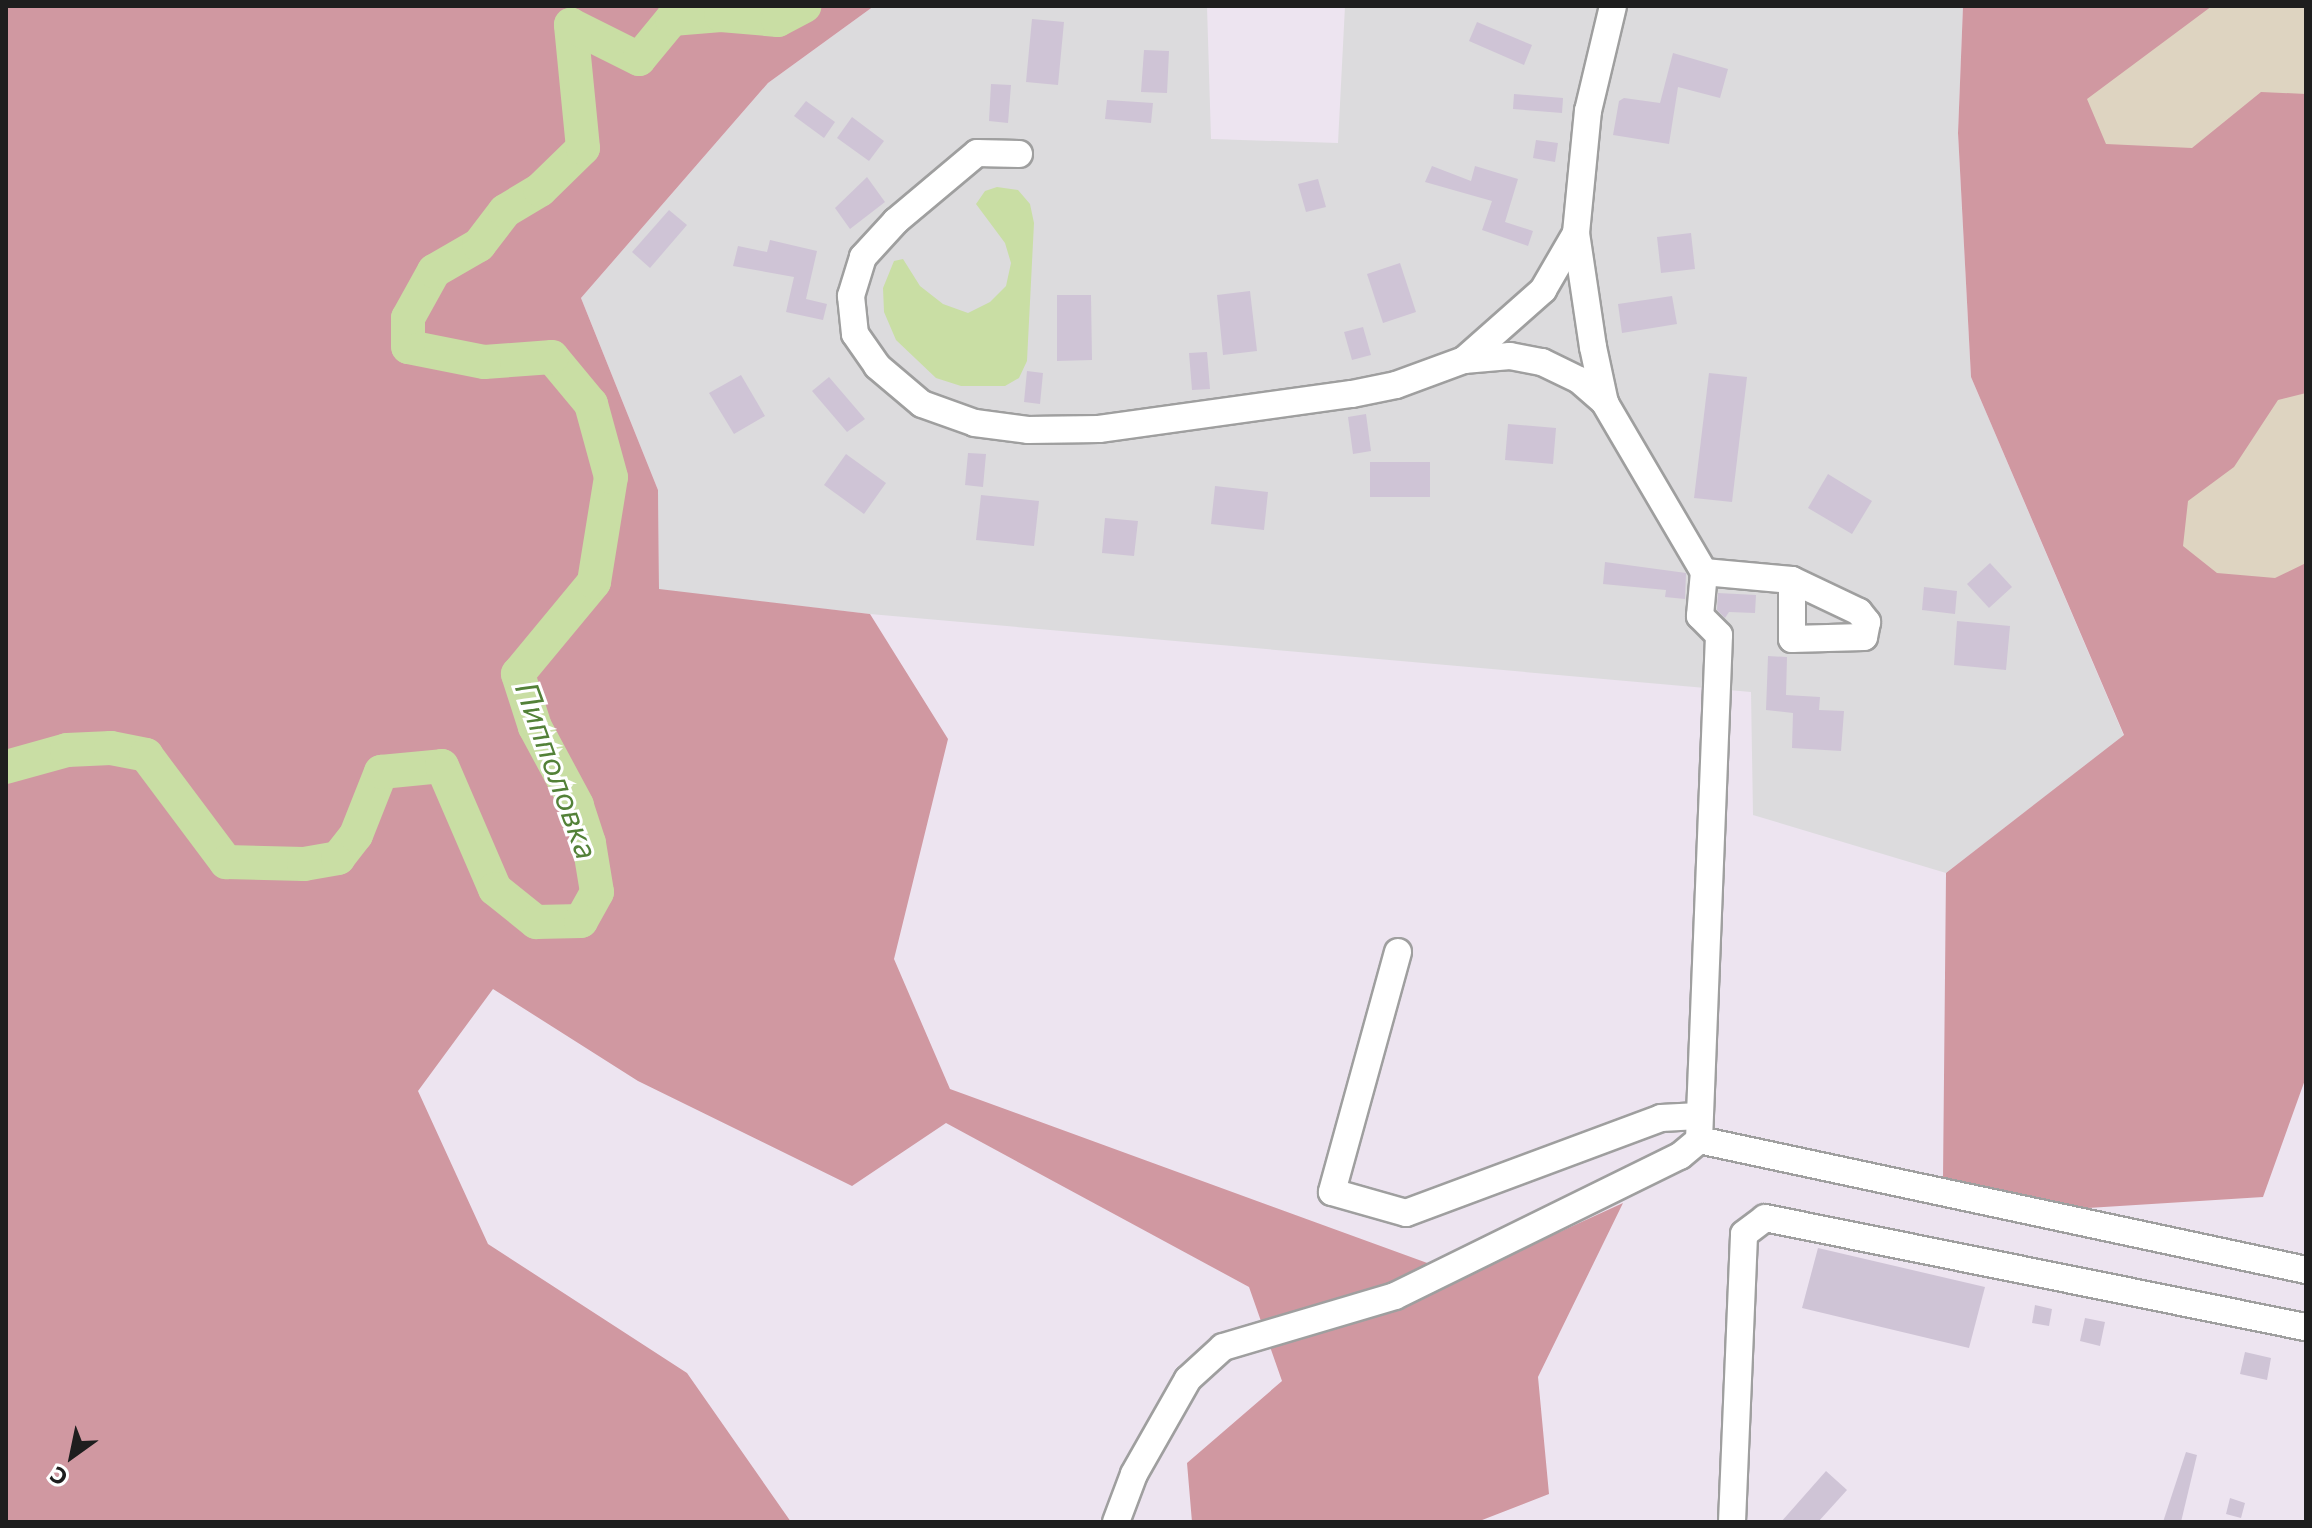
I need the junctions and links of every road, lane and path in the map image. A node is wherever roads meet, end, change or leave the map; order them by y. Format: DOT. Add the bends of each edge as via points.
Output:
graph roads {
  1 [pos="1613,6"];
  2 [pos="1019,154"];
  3 [pos="1576,233"];
  4 [pos="1543,290"];
  5 [pos="1586,298"];
  6 [pos="1516,316"];
  7 [pos="1593,347"];
  8 [pos="1529,359"];
  9 [pos="1464,360"];
  10 [pos="1559,370"];
  11 [pos="1605,403"];
  12 [pos="1704,572"];
  13 [pos="1792,580"];
  14 [pos="1398,952"];
  15 [pos="1699,1128"];
  16 [pos="2306,1270"];
  17 [pos="2306,1327"];
  18 [pos="1730,1520"];
  19 [pos="1116,1522"];
  1 -- 3 [label="street" via="1588,111"];
  2 -- 9 [label="street" via="977,153 896,221 863,257 851,296 855,334 877,366 922,404 975,423 1028,430 1099,429 1352,394 1396,385"];
  3 -- 4 [label="street"];
  3 -- 5 [label="street"];
  4 -- 5 [label="street" via="1565,285"];
  4 -- 6 [label="street"];
  5 -- 7 [label="street"];
  6 -- 8 [label="street" via="1513,343"];
  6 -- 9 [label="street"];
  7 -- 10 [label="street" via="1584,364"];
  7 -- 11 [label="street"];
  8 -- 9 [label="street"];
  8 -- 10 [label="street"];
  10 -- 11 [label="street"];
  11 -- 12 [label="street"];
  12 -- 13 [label="street"];
  12 -- 15 [label="street" via="1700,616 1719,635"];
  14 -- 15 [label="street" via="1332,1192 1406,1213 1661,1118"];
  15 -- 16 [label="street"];
  15 -- 19 [label="street" via="1680,1156 1395,1296 1223,1347 1188,1379 1134,1474"];
  17 -- 18 [label="street" via="1765,1218 1744,1234"];
}
